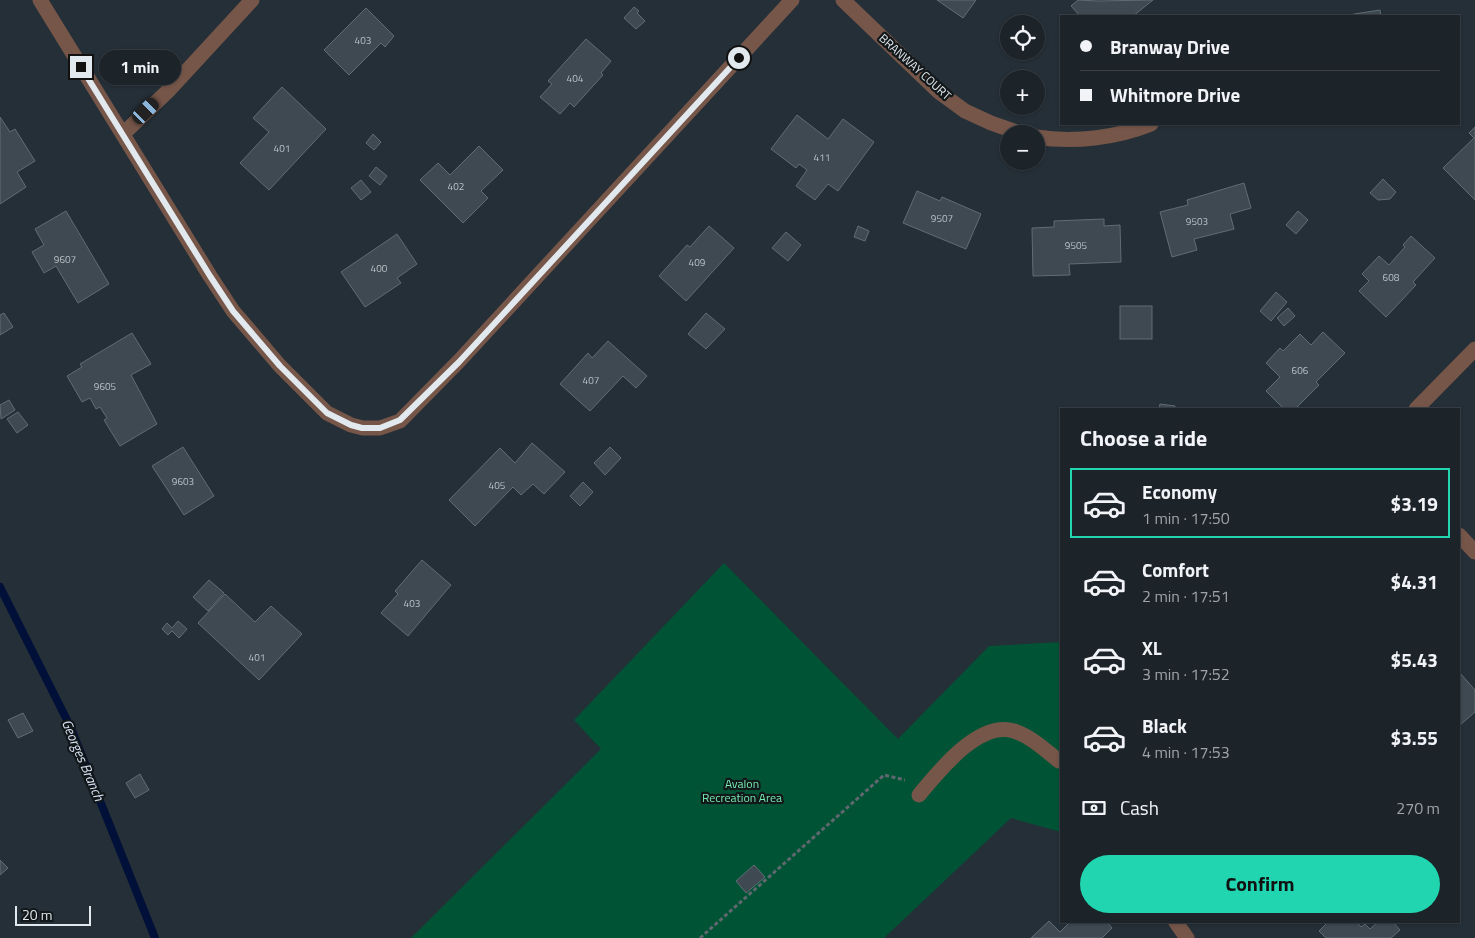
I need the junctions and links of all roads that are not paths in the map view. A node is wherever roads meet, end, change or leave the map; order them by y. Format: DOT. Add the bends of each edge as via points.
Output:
graph roads {
  1 [pos="40,0"];
  2 [pos="252,0"];
  3 [pos="792,0"];
  4 [pos="843,0"];
  5 [pos="1148,125"];
  6 [pos="1000,126"];
  7 [pos="123,134"];
  8 [pos="1045,138"];
  9 [pos="1475,348"];
  10 [pos="1417,408"];
  11 [pos="1460,536"];
  12 [pos="1475,552"];
  13 [pos="1060,760"];
  14 [pos="919,795"];
  15 [pos="1176,923"];
  16 [pos="1187,938"];
  1 -- 7 [label="street"];
  2 -- 7 [label="street"];
  3 -- 7 [label="street" via="459,362 400,420 380,428 351,425 327,413 280,366 233,311"];
  4 -- 6 [label="street, BRANWAY COURT" via="939,92 966,111"];
  5 -- 8 [label="street" via="1121,134 1081,140"];
  9 -- 10 [label="street"];
  11 -- 12 [label="street"];
  13 -- 14 [label="street" via="1012,730 986,732 950,759"];
  15 -- 16 [label="street"];
}
